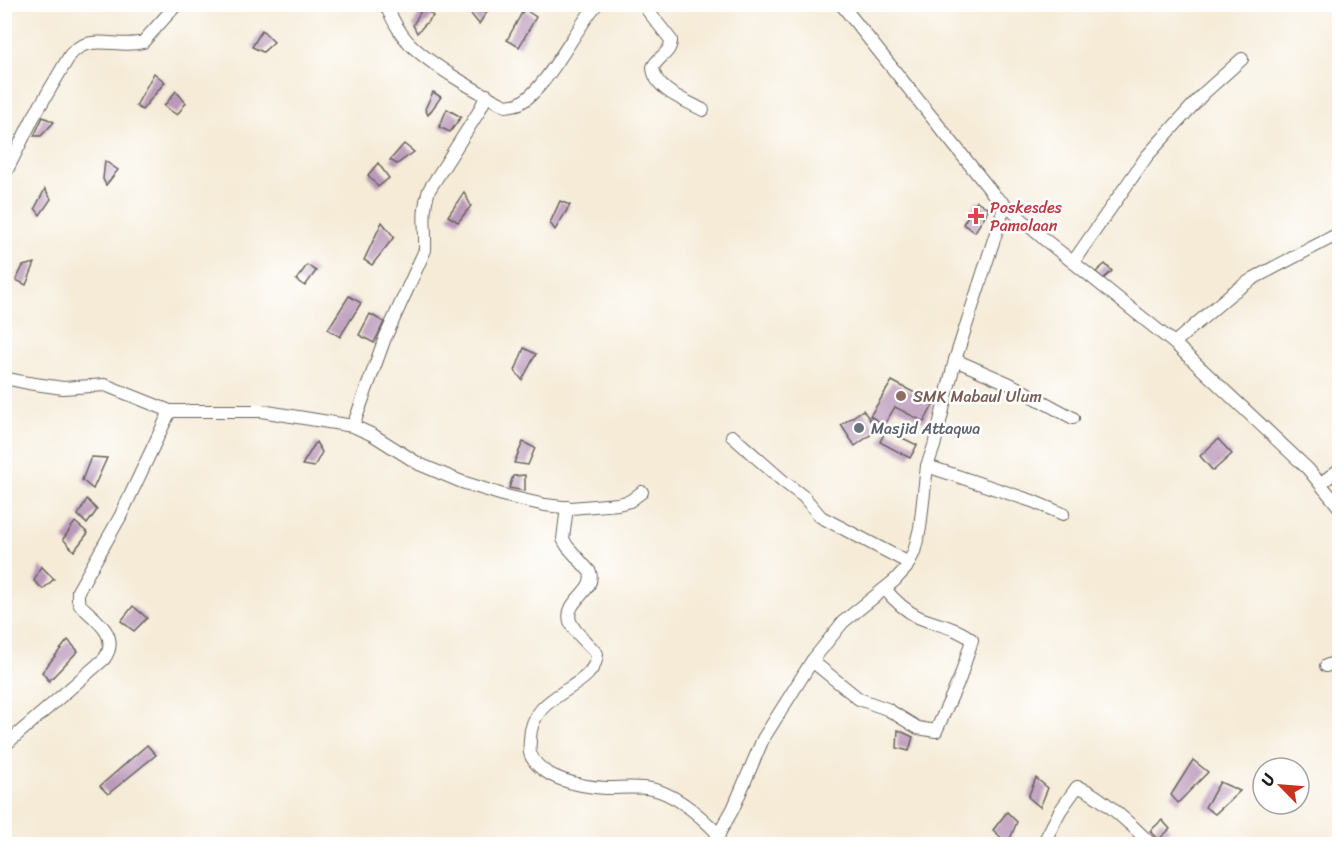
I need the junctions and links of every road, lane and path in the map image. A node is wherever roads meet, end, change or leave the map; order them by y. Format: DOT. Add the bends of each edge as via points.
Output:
graph roads {
  1 [pos="177,4"];
  2 [pos="385,4"];
  3 [pos="597,4"];
  4 [pos="842,4"];
  5 [pos="648,5"];
  6 [pos="1242,59"];
  7 [pos="487,95"];
  8 [pos="703,110"];
  9 [pos="4,176"];
  10 [pos="1005,205"];
  11 [pos="1340,232"];
  12 [pos="1073,262"];
  13 [pos="1174,343"];
  14 [pos="955,360"];
  15 [pos="4,378"];
  16 [pos="170,411"];
  17 [pos="1073,418"];
  18 [pos="353,426"];
  19 [pos="732,436"];
  20 [pos="927,466"];
  21 [pos="1340,469"];
  22 [pos="1321,483"];
  23 [pos="642,492"];
  24 [pos="567,507"];
  25 [pos="1340,508"];
  26 [pos="1063,514"];
  27 [pos="909,563"];
  28 [pos="885,589"];
  29 [pos="1340,660"];
  30 [pos="812,661"];
  31 [pos="1326,666"];
  32 [pos="4,746"];
  33 [pos="716,840"];
  34 [pos="1043,844"];
  35 [pos="1151,844"];
  1 -- 9 [label="street" via="143,42 91,42 78,46 33,118"];
  2 -- 7 [label="street" via="410,44"];
  3 -- 7 [label="street" via="531,95 518,104 506,106"];
  4 -- 10 [label="street"];
  5 -- 8 [label="street" via="648,11 670,40 669,50 653,67 657,79 663,87"];
  6 -- 12 [label="street" via="1204,93 1152,150"];
  7 -- 18 [label="street" via="429,190 423,219 425,250 385,338"];
  10 -- 12 [label="street"];
  10 -- 14 [label="street"];
  11 -- 13 [label="street" via="1254,278"];
  12 -- 13 [label="street"];
  13 -- 22 [label="street"];
  14 -- 17 [label="street"];
  14 -- 20 [label="street"];
  15 -- 16 [label="street" via="63,388 105,385"];
  16 -- 18 [label="street" via="261,411"];
  16 -- 32 [label="street" via="120,517 78,591 80,605 111,641 108,653"];
  18 -- 24 [label="street" via="419,464 462,482 506,496"];
  19 -- 27 [label="street" via="804,497 821,517"];
  20 -- 26 [label="street"];
  20 -- 27 [label="street" via="920,528"];
  21 -- 22 [label="street"];
  22 -- 25 [label="street"];
  23 -- 24 [label="street" via="618,504"];
  24 -- 33 [label="street" via="563,539 592,577 573,603 570,620 597,659 590,672 550,700 536,716 530,731 530,753 549,774 562,779 603,788 651,789 670,796 698,814"];
  27 -- 28 [label="street"];
  28 -- 30 [label="street" via="843,622"];
  28 -- 30 [label="street" via="918,617 972,640 936,731 918,728 887,709 859,699"];
  29 -- 31 [label="street"];
  30 -- 33 [label="street" via="763,739"];
  34 -- 35 [label="street" via="1077,787 1120,815"];
}
